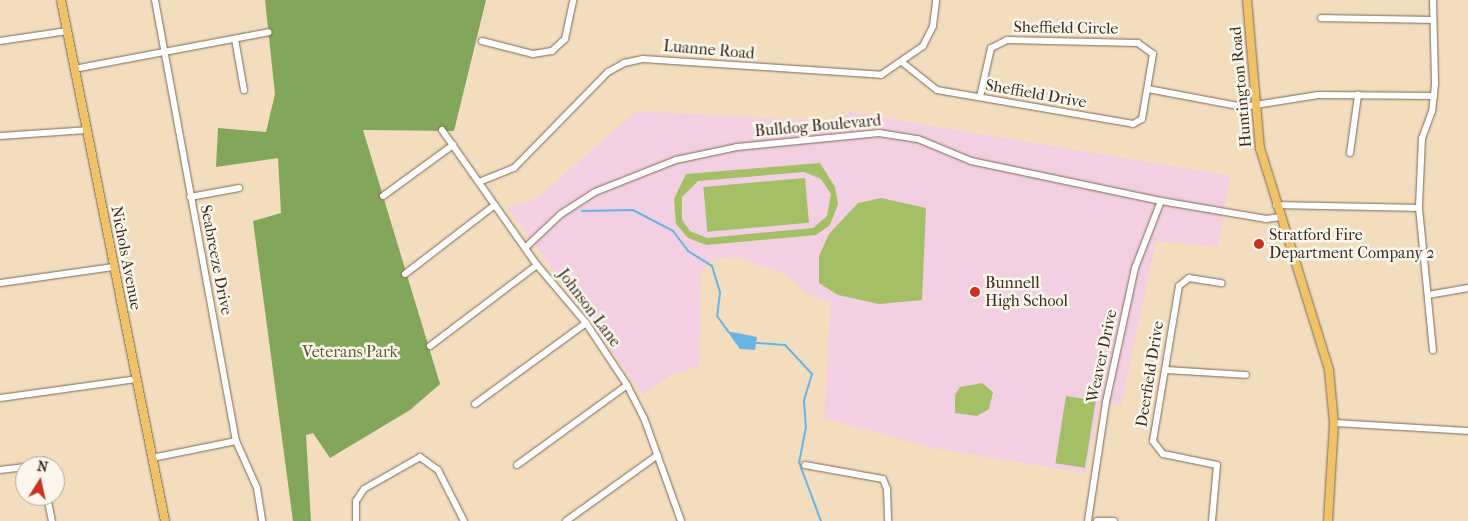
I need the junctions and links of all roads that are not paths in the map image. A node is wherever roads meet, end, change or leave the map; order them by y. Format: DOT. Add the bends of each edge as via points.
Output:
graph roads {
  1 [pos="61,0"];
  2 [pos="154,0"];
  3 [pos="573,0"];
  4 [pos="936,0"];
  5 [pos="1247,0"];
  6 [pos="1433,0"];
  7 [pos="1321,18"];
  8 [pos="1433,20"];
  9 [pos="67,31"];
  10 [pos="269,32"];
  11 [pos="235,38"];
  12 [pos="0,40"];
  13 [pos="482,42"];
  14 [pos="163,52"];
  15 [pos="903,63"];
  16 [pos="74,69"];
  17 [pos="244,90"];
  18 [pos="1148,90"];
  19 [pos="1358,95"];
  20 [pos="1434,96"];
  21 [pos="980,97"];
  22 [pos="1253,106"];
  23 [pos="86,130"];
  24 [pos="442,130"];
  25 [pos="0,136"];
  26 [pos="453,145"];
  27 [pos="1350,153"];
  28 [pos="480,182"];
  29 [pos="238,188"];
  30 [pos="383,196"];
  31 [pos="190,197"];
  32 [pos="1161,201"];
  33 [pos="495,205"];
  34 [pos="1276,205"];
  35 [pos="1419,208"];
  36 [pos="1280,217"];
  37 [pos="525,248"];
  38 [pos="538,265"];
  39 [pos="114,267"];
  40 [pos="405,274"];
  41 [pos="0,283"];
  42 [pos="1222,283"];
  43 [pos="1468,288"];
  44 [pos="1428,295"];
  45 [pos="586,322"];
  46 [pos="430,346"];
  47 [pos="1433,350"];
  48 [pos="1165,370"];
  49 [pos="1246,375"];
  50 [pos="137,379"];
  51 [pos="627,386"];
  52 [pos="0,398"];
  53 [pos="475,404"];
  54 [pos="1334,423"];
  55 [pos="1468,431"];
  56 [pos="236,441"];
  57 [pos="658,455"];
  58 [pos="152,458"];
  59 [pos="805,464"];
  60 [pos="516,465"];
  61 [pos="15,468"];
  62 [pos="0,470"];
  63 [pos="49,506"];
  64 [pos="52,521"];
  65 [pos="165,521"];
  66 [pos="262,521"];
  67 [pos="356,521"];
  68 [pos="464,521"];
  69 [pos="566,521"];
  70 [pos="681,521"];
  71 [pos="888,521"];
  72 [pos="1088,521"];
  73 [pos="1097,521"];
  74 [pos="1114,521"];
  75 [pos="1212,521"];
  76 [pos="1328,521"];
  1 -- 9 [label="main road, Nichols Avenue"];
  2 -- 14 [label="street, Seabreeze Drive"];
  3 -- 13 [label="street" via="565,39 552,51 533,54"];
  4 -- 15 [label="street, Luanne Road" via="930,37"];
  5 -- 22 [label="main road, Huntington Road"];
  6 -- 8 [label="street"];
  7 -- 8 [label="street"];
  8 -- 20 [label="street"];
  9 -- 12 [label="street"];
  9 -- 16 [label="main road, Nichols Avenue"];
  10 -- 11 [label="street"];
  11 -- 14 [label="street"];
  11 -- 17 [label="street"];
  14 -- 16 [label="street"];
  14 -- 31 [label="street, Seabreeze Drive"];
  15 -- 21 [label="street, Sheffield Drive" via="930,88"];
  15 -- 28 [label="street, Luanne Road" via="869,77 634,59 608,72 514,168"];
  16 -- 23 [label="main road, Nichols Avenue"];
  18 -- 21 [label="street, Sheffield Drive" via="1142,119 1133,124"];
  18 -- 21 [label="street, Sheffield Circle" via="1153,54 1146,45 1007,40 991,48"];
  18 -- 22 [label="street"];
  19 -- 20 [label="street"];
  19 -- 22 [label="street" via="1318,95"];
  19 -- 27 [label="street"];
  20 -- 35 [label="street" via="1422,138"];
  22 -- 34 [label="main road, Huntington Road"];
  23 -- 25 [label="street"];
  23 -- 39 [label="main road, Nichols Avenue"];
  24 -- 26 [label="street, Johnson Lane"];
  26 -- 28 [label="street, Johnson Lane"];
  26 -- 30 [label="street"];
  28 -- 33 [label="street, Johnson Lane"];
  29 -- 31 [label="street"];
  31 -- 56 [label="street, Seabreeze Drive"];
  32 -- 36 [label="street, Bulldog Boulevard" via="1266,219"];
  32 -- 37 [label="street, Bulldog Boulevard" via="971,161 918,139 879,133 737,148 676,160 595,192 562,214"];
  32 -- 72 [label="street, Weaver Drive" via="1135,268 1106,402"];
  33 -- 37 [label="street, Johnson Lane"];
  33 -- 40 [label="street"];
  34 -- 35 [label="street"];
  34 -- 36 [label="main road, Huntington Road"];
  35 -- 44 [label="street"];
  36 -- 54 [label="main road, Huntington Road" via="1325,354"];
  37 -- 38 [label="street, Johnson Lane"];
  38 -- 45 [label="street, Johnson Lane"];
  38 -- 46 [label="street"];
  39 -- 41 [label="street"];
  39 -- 50 [label="main road, Nichols Avenue"];
  42 -- 48 [label="street, Deerfield Drive" via="1189,278 1180,284"];
  43 -- 44 [label="street"];
  44 -- 47 [label="street"];
  45 -- 51 [label="street, Johnson Lane"];
  45 -- 53 [label="street"];
  48 -- 49 [label="street"];
  48 -- 75 [label="street, Deerfield Drive" via="1154,447 1163,454 1217,465"];
  50 -- 52 [label="street"];
  50 -- 58 [label="main road, Nichols Avenue"];
  51 -- 57 [label="street, Johnson Lane"];
  51 -- 60 [label="street"];
  54 -- 55 [label="street"];
  54 -- 76 [label="main road, Huntington Road"];
  56 -- 58 [label="street"];
  56 -- 66 [label="street, Seabreeze Drive" via="257,488"];
  57 -- 69 [label="street"];
  57 -- 70 [label="street, Johnson Lane"];
  58 -- 65 [label="main road, Nichols Avenue"];
  59 -- 71 [label="street" via="882,479 887,489"];
  61 -- 62 [label="street"];
  63 -- 64 [label="street"];
  67 -- 68 [label="street" via="356,501 364,489 420,457 438,470"];
  73 -- 74 [label="street"];
}
